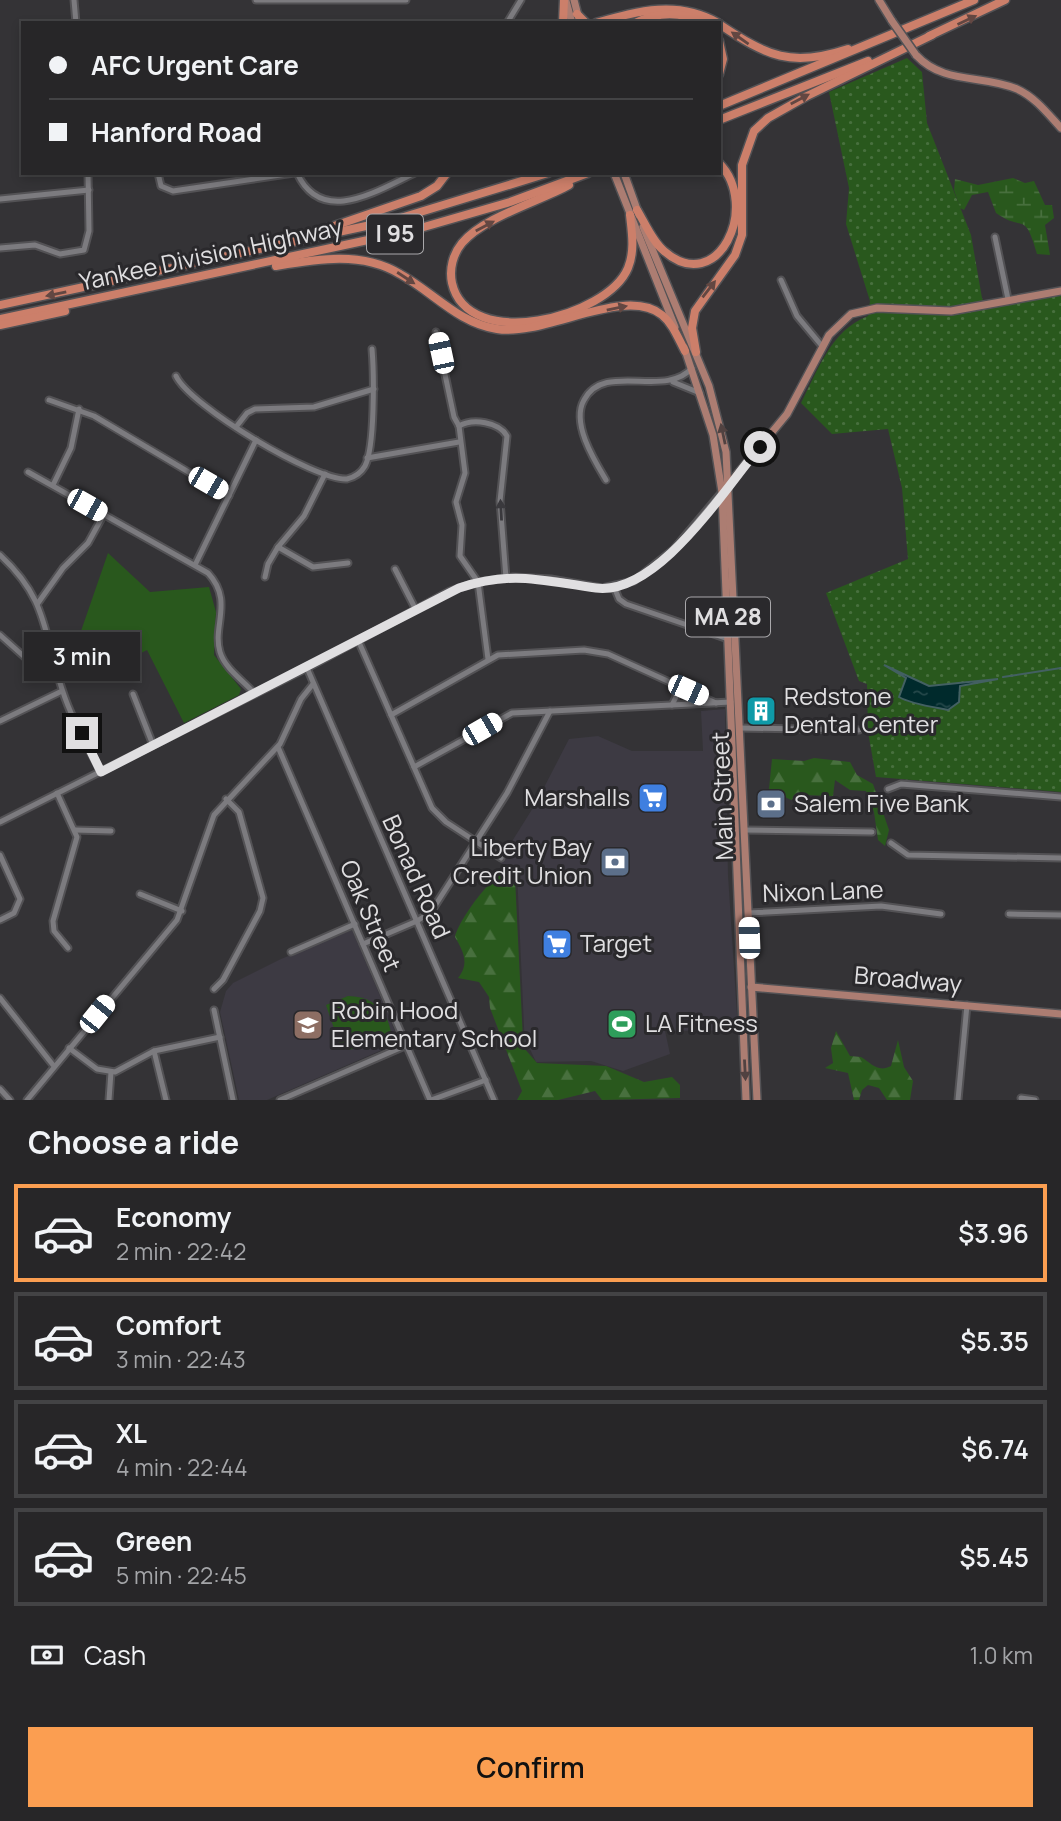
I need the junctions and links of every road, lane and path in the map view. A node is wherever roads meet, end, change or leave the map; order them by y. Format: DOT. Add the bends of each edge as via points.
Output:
graph roads {
  1 [pos="74,0"];
  2 [pos="256,0"];
  3 [pos="406,0"];
  4 [pos="521,0"];
  5 [pos="565,0"];
  6 [pos="574,0"];
  7 [pos="879,0"];
  8 [pos="974,0"];
  9 [pos="1005,0"];
  10 [pos="579,18"];
  11 [pos="76,21"];
  12 [pos="508,21"];
  13 [pos="563,21"];
  14 [pos="571,21"];
  15 [pos="604,21"];
  16 [pos="642,21"];
  17 [pos="699,21"];
  18 [pos="714,21"];
  19 [pos="920,24"];
  20 [pos="721,25"];
  21 [pos="932,35"];
  22 [pos="721,105"];
  23 [pos="721,119"];
  24 [pos="1061,128"];
  25 [pos="721,166"];
  26 [pos="88,175"];
  27 [pos="158,175"];
  28 [pos="281,175"];
  29 [pos="297,175"];
  30 [pos="411,175"];
  31 [pos="445,175"];
  32 [pos="542,175"];
  33 [pos="584,175"];
  34 [pos="586,175"];
  35 [pos="615,175"];
  36 [pos="624,175"];
  37 [pos="89,190"];
  38 [pos="0,199"];
  39 [pos="633,212"];
  40 [pos="995,237"];
  41 [pos="0,248"];
  42 [pos="242,254"];
  43 [pos="197,278"];
  44 [pos="781,280"];
  45 [pos="1061,291"];
  46 [pos="1008,299"];
  47 [pos="97,300"];
  48 [pos="0,304"];
  49 [pos="0,319"];
  50 [pos="0,325"];
  51 [pos="436,332"];
  52 [pos="822,346"];
  53 [pos="372,349"];
  54 [pos="685,351"];
  55 [pos="696,352"];
  56 [pos="692,368"];
  57 [pos="176,376"];
  58 [pos="670,381"];
  59 [pos="374,389"];
  60 [pos="701,394"];
  61 [pos="49,400"];
  62 [pos="79,409"];
  63 [pos="459,426"];
  64 [pos="236,428"];
  65 [pos="256,440"];
  66 [pos="459,442"];
  67 [pos="367,458"];
  68 [pos="28,472"];
  69 [pos="325,474"];
  70 [pos="606,480"];
  71 [pos="730,482"];
  72 [pos="53,485"];
  73 [pos="722,492"];
  74 [pos="229,496"];
  75 [pos="104,514"];
  76 [pos="704,515"];
  77 [pos="723,524"];
  78 [pos="278,547"];
  79 [pos="0,555"];
  80 [pos="348,563"];
  81 [pos="195,565"];
  82 [pos="395,569"];
  83 [pos="265,577"];
  84 [pos="506,578"];
  85 [pos="478,582"];
  86 [pos="614,587"];
  87 [pos="38,603"];
  88 [pos="415,608"];
  89 [pos="0,635"];
  90 [pos="729,639"];
  91 [pos="358,640"];
  92 [pos="488,659"];
  93 [pos="307,668"];
  94 [pos="57,672"];
  95 [pos="313,684"];
  96 [pos="675,684"];
  97 [pos="62,691"];
  98 [pos="133,694"];
  99 [pos="255,694"];
  100 [pos="731,702"];
  101 [pos="716,703"];
  102 [pos="672,705"];
  103 [pos="550,711"];
  104 [pos="391,715"];
  105 [pos="1,719"];
  106 [pos="740,728"];
  107 [pos="859,730"];
  108 [pos="153,745"];
  109 [pos="278,747"];
  110 [pos="414,767"];
  111 [pos="101,772"];
  112 [pos="888,789"];
  113 [pos="57,793"];
  114 [pos="1061,797"];
  115 [pos="226,799"];
  116 [pos="0,822"];
  117 [pos="75,830"];
  118 [pos="744,830"];
  119 [pos="111,831"];
  120 [pos="872,832"];
  121 [pos="476,842"];
  122 [pos="891,843"];
  123 [pos="0,855"];
  124 [pos="501,858"];
  125 [pos="1061,858"];
  126 [pos="140,894"];
  127 [pos="182,911"];
  128 [pos="748,913"];
  129 [pos="941,914"];
  130 [pos="1009,914"];
  131 [pos="1061,915"];
  132 [pos="0,920"];
  133 [pos="417,921"];
  134 [pos="355,924"];
  135 [pos="363,944"];
  136 [pos="68,948"];
  137 [pos="290,952"];
  138 [pos="751,986"];
  139 [pos="214,989"];
  140 [pos="0,998"];
  141 [pos="967,1004"];
  142 [pos="214,1010"];
  143 [pos="1061,1014"];
  144 [pos="220,1037"];
  145 [pos="407,1045"];
  146 [pos="69,1048"];
  147 [pos="154,1051"];
  148 [pos="53,1065"];
  149 [pos="111,1072"];
  150 [pos="486,1080"];
  151 [pos="0,1088"];
  152 [pos="1021,1098"];
  153 [pos="284,1099"];
  154 [pos="10,1100"];
  155 [pos="27,1100"];
  156 [pos="108,1100"];
  157 [pos="166,1100"];
  158 [pos="233,1100"];
  159 [pos="430,1100"];
  160 [pos="494,1100"];
  161 [pos="746,1100"];
  162 [pos="757,1100"];
  163 [pos="958,1100"];
  164 [pos="1035,1100"];
  1 -- 11 [label="street"];
  2 -- 3 [label="street"];
  4 -- 12 [label="street"];
  5 -- 13 [label="highway"];
  5 -- 14 [label="main road"];
  6 -- 10 [label="main road"];
  7 -- 24 [label="main road, bridge" via="928,66 943,74 1019,90"];
  8 -- 19 [label="highway"];
  21 -- 9 [label="highway, one-way"];
  15 -- 18 [label="highway" via="666,6 694,10"];
  16 -- 17 [label="highway" via="666,14"];
  19 -- 20 [label="highway, one-way" via="843,51 794,59 759,51"];
  19 -- 22 [label="highway"];
  21 -- 23 [label="highway"];
  55 -- 21 [label="highway, one-way" via="695,311 730,263 742,236 742,165 754,131 781,110"];
  25 -- 39 [label="highway" via="734,189 736,220 728,244 713,257 688,262 670,256"];
  26 -- 37 [label="street"];
  27 -- 28 [label="street" via="161,186 173,191"];
  29 -- 30 [label="street" via="316,196 343,202"];
  31 -- 42 [label="highway" via="429,192 400,205"];
  32 -- 42 [label="highway, Yankee Division Highway / I 95" via="418,214"];
  33 -- 43 [label="highway, Yankee Division Highway / I 95" via="435,224"];
  39 -- 34 [label="highway, one-way" via="631,259 618,284 604,296 521,323 484,318 464,305 451,276 460,244 479,229"];
  35 -- 39 [label="main road, Main Street / MA 28"];
  36 -- 39 [label="main road, Main Street / MA 28"];
  37 -- 38 [label="street"];
  37 -- 41 [label="street" via="86,248 60,254 35,244"];
  39 -- 54 [label="main road, Main Street / MA 28"];
  39 -- 55 [label="main road, Main Street / MA 28"];
  40 -- 46 [label="street"];
  42 -- 48 [label="highway, Yankee Division Highway / I 95, one-way"];
  43 -- 47 [label="highway, Yankee Division Highway / I 95"];
  43 -- 54 [label="highway, one-way" via="312,260 358,260 394,270 455,312 495,329 540,327 625,306 647,307 667,320"];
  44 -- 52 [label="street" via="797,316"];
  45 -- 46 [label="main road"];
  46 -- 52 [label="main road" via="951,312 865,309 838,324"];
  47 -- 49 [label="highway, Yankee Division Highway / I 95"];
  47 -- 50 [label="highway" via="57,314"];
  51 -- 63 [label="street"];
  52 -- 71 [label="main road" via="787,414"];
  53 -- 59 [label="street"];
  54 -- 56 [label="main road, Main Street / MA 28"];
  71 -- 55 [label="main road, Main Street / MA 28, one-way" via="722,429"];
  56 -- 58 [label="street" via="684,377"];
  56 -- 60 [label="main road, Main Street / MA 28"];
  57 -- 64 [label="street" via="187,392"];
  58 -- 60 [label="street"];
  58 -- 70 [label="street" via="608,383 585,397 580,424"];
  59 -- 64 [label="street" via="314,407 255,409"];
  59 -- 67 [label="street"];
  60 -- 73 [label="main road, Main Street / MA 28"];
  61 -- 62 [label="street"];
  62 -- 72 [label="street" via="71,448"];
  62 -- 74 [label="street"];
  63 -- 66 [label="street"];
  84 -- 63 [label="street, one-way" via="500,501 508,436 489,424"];
  64 -- 65 [label="street"];
  65 -- 69 [label="street"];
  65 -- 74 [label="street"];
  66 -- 67 [label="street"];
  66 -- 85 [label="street" via="465,473 456,502 462,525 460,555"];
  67 -- 69 [label="street" via="361,471 350,479"];
  68 -- 72 [label="street"];
  69 -- 78 [label="street" via="304,516"];
  71 -- 73 [label="main road"];
  71 -- 106 [label="main road, Main Street / MA 28"];
  72 -- 75 [label="street"];
  73 -- 76 [label="street"];
  73 -- 77 [label="main road, Main Street / MA 28"];
  74 -- 81 [label="street"];
  75 -- 81 [label="street"];
  75 -- 87 [label="street" via="88,543"];
  76 -- 77 [label="street" via="718,513"];
  76 -- 86 [label="street" via="648,572"];
  77 -- 90 [label="main road, Main Street / MA 28"];
  78 -- 80 [label="street" via="313,567"];
  78 -- 83 [label="street"];
  79 -- 87 [label="street" via="22,576"];
  81 -- 99 [label="street" via="212,577 219,593 222,656"];
  82 -- 88 [label="street"];
  84 -- 85 [label="street"];
  84 -- 86 [label="street"];
  85 -- 88 [label="street"];
  85 -- 92 [label="street"];
  86 -- 90 [label="street" via="626,604"];
  87 -- 94 [label="street"];
  88 -- 91 [label="street"];
  89 -- 94 [label="street" via="38,669"];
  90 -- 100 [label="main road, Main Street / MA 28"];
  91 -- 93 [label="street"];
  91 -- 104 [label="street"];
  92 -- 96 [label="street" via="510,653 591,650"];
  92 -- 104 [label="street"];
  93 -- 95 [label="street, Bonad Road"];
  93 -- 99 [label="street"];
  94 -- 97 [label="street"];
  95 -- 109 [label="street" via="303,694"];
  95 -- 133 [label="street, Bonad Road"];
  96 -- 101 [label="street"];
  96 -- 102 [label="street"];
  97 -- 105 [label="street"];
  97 -- 111 [label="street"];
  98 -- 108 [label="street"];
  99 -- 108 [label="street"];
  100 -- 101 [label="street"];
  100 -- 161 [label="main road, Main Street / MA 28, one-way"];
  101 -- 102 [label="street"];
  102 -- 103 [label="street"];
  103 -- 110 [label="street" via="505,716"];
  103 -- 121 [label="street"];
  104 -- 110 [label="street"];
  106 -- 107 [label="street"];
  106 -- 118 [label="main road, Main Street / MA 28"];
  108 -- 111 [label="street"];
  109 -- 115 [label="street"];
  109 -- 134 [label="street, Oak Street"];
  110 -- 121 [label="street" via="435,812"];
  111 -- 113 [label="street"];
  112 -- 114 [label="street" via="901,784"];
  113 -- 116 [label="street"];
  113 -- 117 [label="street"];
  115 -- 127 [label="street" via="208,828"];
  115 -- 139 [label="street" via="239,812 264,898 223,980"];
  117 -- 119 [label="street"];
  117 -- 136 [label="street" via="77,844 53,921"];
  118 -- 120 [label="street"];
  118 -- 128 [label="main road, Main Street / MA 28"];
  121 -- 124 [label="street"];
  121 -- 133 [label="street" via="433,908"];
  122 -- 125 [label="street" via="908,855"];
  123 -- 132 [label="street" via="20,899 16,910"];
  126 -- 127 [label="street"];
  127 -- 146 [label="street"];
  128 -- 129 [label="street, Nixon Lane" via="881,906"];
  128 -- 138 [label="main road, Main Street / MA 28"];
  130 -- 131 [label="street"];
  133 -- 135 [label="street"];
  133 -- 150 [label="street, Bonad Road"];
  134 -- 135 [label="street, Oak Street"];
  134 -- 137 [label="street"];
  135 -- 145 [label="street, Oak Street"];
  138 -- 141 [label="main road, Broadway"];
  138 -- 162 [label="main road, Main Street / MA 28"];
  140 -- 148 [label="street"];
  141 -- 143 [label="main road, Broadway"];
  141 -- 163 [label="street"];
  142 -- 144 [label="street"];
  144 -- 147 [label="street"];
  144 -- 158 [label="street"];
  145 -- 153 [label="street"];
  145 -- 159 [label="street, Oak Street"];
  146 -- 148 [label="street"];
  146 -- 149 [label="street" via="97,1069"];
  147 -- 149 [label="street" via="126,1069"];
  147 -- 157 [label="street"];
  148 -- 155 [label="street"];
  149 -- 156 [label="street"];
  150 -- 159 [label="street"];
  150 -- 160 [label="street, Bonad Road"];
  151 -- 154 [label="street"];
  152 -- 164 [label="street"];
}
